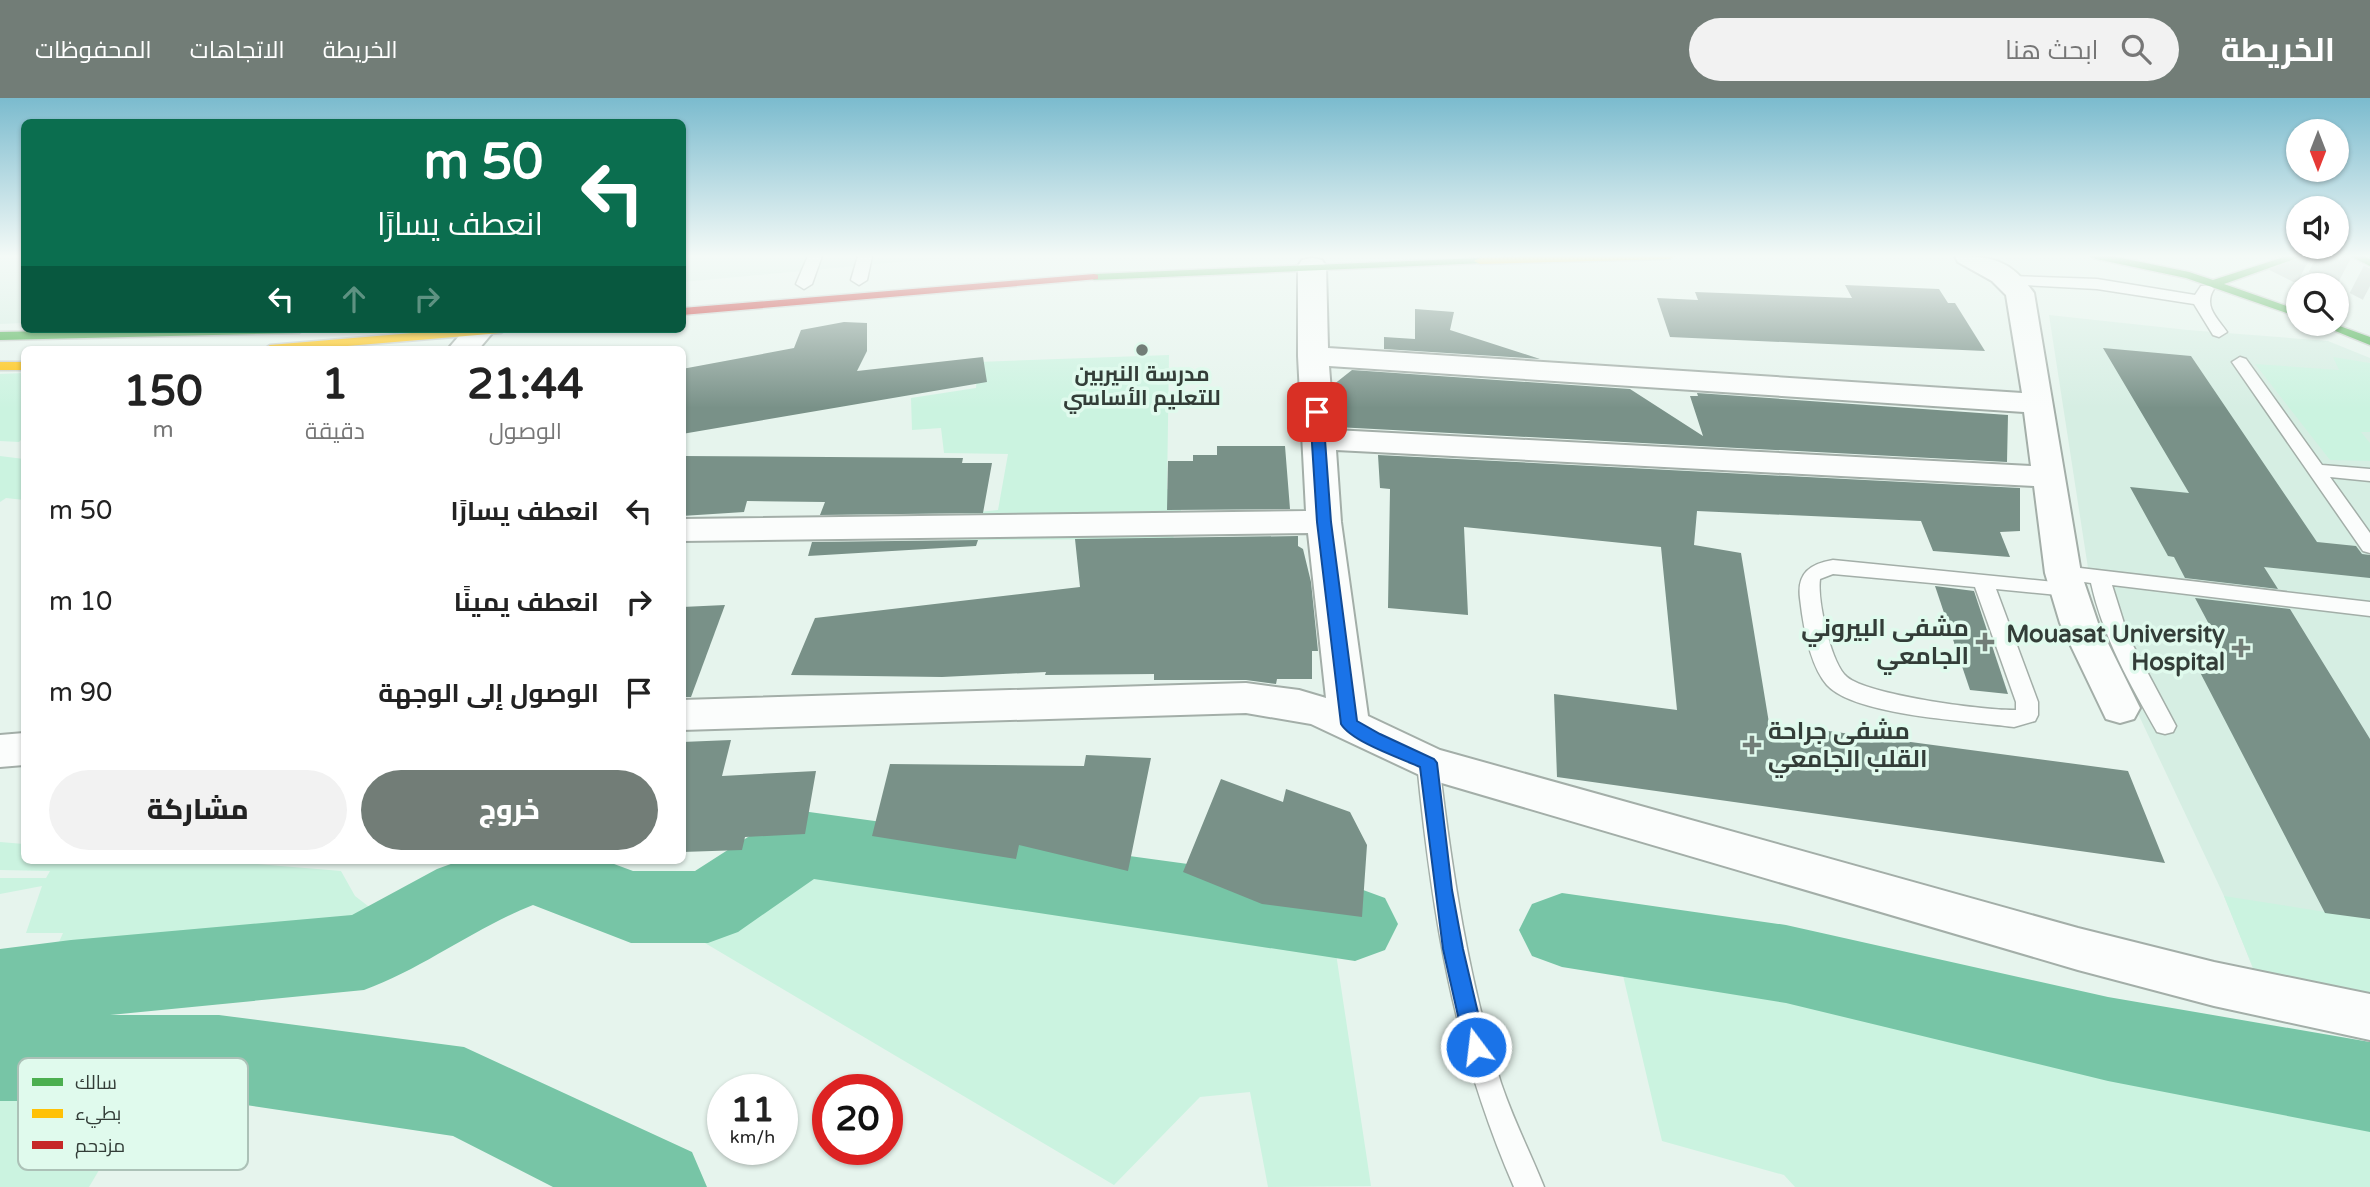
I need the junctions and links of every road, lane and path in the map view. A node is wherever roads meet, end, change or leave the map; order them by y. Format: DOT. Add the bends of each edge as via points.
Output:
graph roads {
  1 [pos="739,307"];
  2 [pos="1313,307"];
  3 [pos="2022,307"];
  4 [pos="2202,307"];
  5 [pos="686,312"];
  6 [pos="2219,332"];
  7 [pos="128,333"];
  8 [pos="2349,333"];
  9 [pos="0,336"];
  10 [pos="481,337"];
  11 [pos="2370,341"];
  12 [pos="324,346"];
  13 [pos="1314,356"];
  14 [pos="2240,362"];
  15 [pos="0,366"];
  16 [pos="21,366"];
  17 [pos="2039,404"];
  18 [pos="1319,439"];
  19 [pos="2315,470"];
  20 [pos="2370,475"];
  21 [pos="2050,477"];
  22 [pos="1324,522"];
  23 [pos="686,530"];
  24 [pos="2370,547"];
  25 [pos="2100,577"];
  26 [pos="2066,581"];
  27 [pos="1983,582"];
  28 [pos="2370,609"];
  29 [pos="2120,708"];
  30 [pos="686,715"];
  31 [pos="1349,724"];
  32 [pos="2165,726"];
  33 [pos="21,749"];
  34 [pos="0,751"];
  35 [pos="1428,763"];
  36 [pos="2370,1017"];
  37 [pos="1529,1187"];
  1 -- 5 [label="main road"];
  2 -- 13 [label="street"];
  3 -- 17 [label="street"];
  4 -- 6 [label="lane"];
  7 -- 9 [label="main road"];
  8 -- 11 [label="main road"];
  10 -- 12 [label="main road"];
  13 -- 17 [label="street"];
  13 -- 18 [label="street"];
  14 -- 19 [label="lane"];
  15 -- 16 [label="main road"];
  17 -- 21 [label="street"];
  18 -- 21 [label="street"];
  18 -- 22 [label="street"];
  19 -- 20 [label="lane"];
  19 -- 24 [label="lane"];
  21 -- 26 [label="street"];
  22 -- 23 [label="street"];
  22 -- 31 [label="street"];
  25 -- 26 [label="lane"];
  25 -- 28 [label="lane"];
  25 -- 32 [label="lane" via="2119,643"];
  26 -- 27 [label="lane"];
  26 -- 29 [label="street" via="2098,666"];
  27 -- 27 [label="lane" via="1833,567 1815,572 1808,590 1831,675 1844,687 1881,701 2014,719 2027,715 2027,702"];
  30 -- 31 [label="street" via="1245,698 1299,705"];
  31 -- 35 [label="street"];
  33 -- 34 [label="street"];
  35 -- 36 [label="street" via="2078,949"];
  35 -- 37 [label="lane" via="1443,890 1469,1024 1490,1093"];
}
